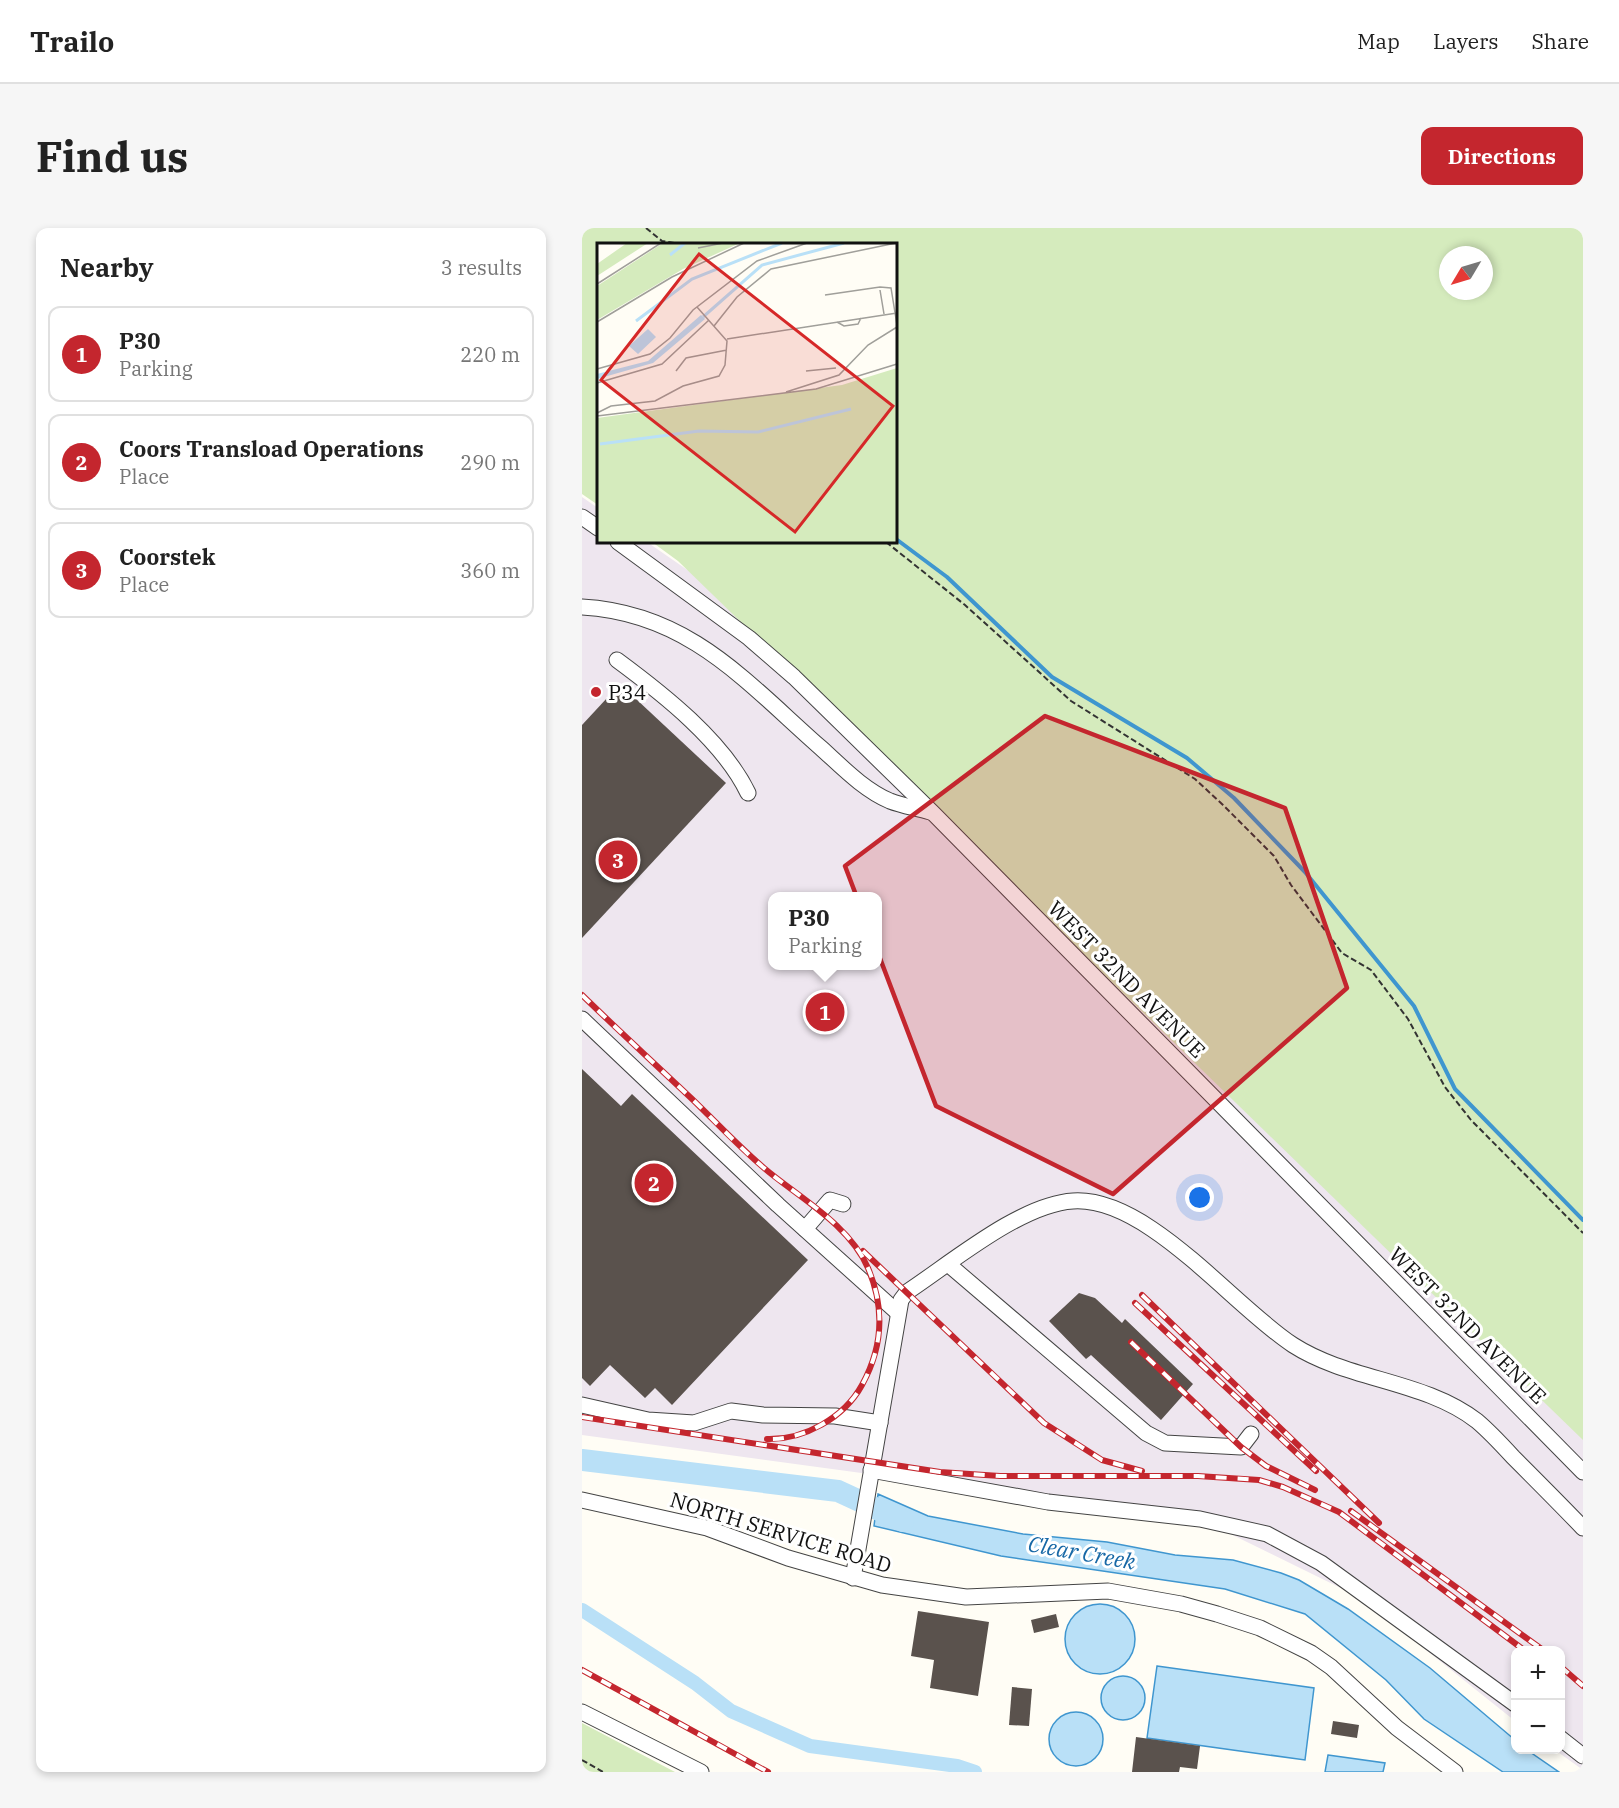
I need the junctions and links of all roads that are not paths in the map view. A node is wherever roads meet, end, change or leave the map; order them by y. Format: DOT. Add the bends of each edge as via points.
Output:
graph roads {
  1 [pos="582,517"];
  2 [pos="597,527"];
  3 [pos="619,543"];
  4 [pos="582,607"];
  5 [pos="617,660"];
  6 [pos="748,793"];
  7 [pos="933,813"];
  8 [pos="582,1019"];
  9 [pos="843,1204"];
  10 [pos="805,1229"];
  11 [pos="948,1264"];
  12 [pos="897,1312"];
  13 [pos="582,1406"];
  14 [pos="879,1424"];
  15 [pos="1251,1434"];
  16 [pos="1583,1472"];
  17 [pos="870,1477"];
  18 [pos="582,1500"];
  19 [pos="1583,1528"];
  20 [pos="853,1578"];
  21 [pos="1511,1701"];
  22 [pos="582,1712"];
  23 [pos="1565,1742"];
  24 [pos="1583,1756"];
  25 [pos="701,1772"];
  26 [pos="1455,1772"];
  1 -- 2 [label="street"];
  3 -- 7 [label="street, WEST 32ND AVENUE" via="794,676"];
  4 -- 7 [label="street" via="641,617 689,637 734,669 856,779 889,800"];
  5 -- 6 [label="street" via="712,743 737,770"];
  7 -- 16 [label="street, WEST 32ND AVENUE"];
  8 -- 10 [label="street"];
  9 -- 10 [label="street" via="830,1200"];
  10 -- 12 [label="street"];
  11 -- 12 [label="street" via="907,1292"];
  11 -- 15 [label="street" via="1146,1433 1165,1443 1240,1447"];
  11 -- 19 [label="street" via="1029,1213 1074,1201 1106,1204 1153,1229 1294,1345 1324,1361 1437,1398 1477,1421"];
  12 -- 14 [label="street"];
  13 -- 14 [label="street" via="648,1420 694,1423 731,1411 835,1416"];
  14 -- 17 [label="street"];
  17 -- 20 [label="street"];
  17 -- 21 [label="street" via="1211,1521 1267,1534 1330,1569"];
  18 -- 20 [label="street, NORTH SERVICE ROAD" via="706,1528"];
  20 -- 26 [label="street, NORTH SERVICE ROAD" via="966,1597 1108,1591 1181,1604 1250,1624 1331,1667 1397,1728"];
  22 -- 25 [label="street"];
  23 -- 24 [label="street"];
}
